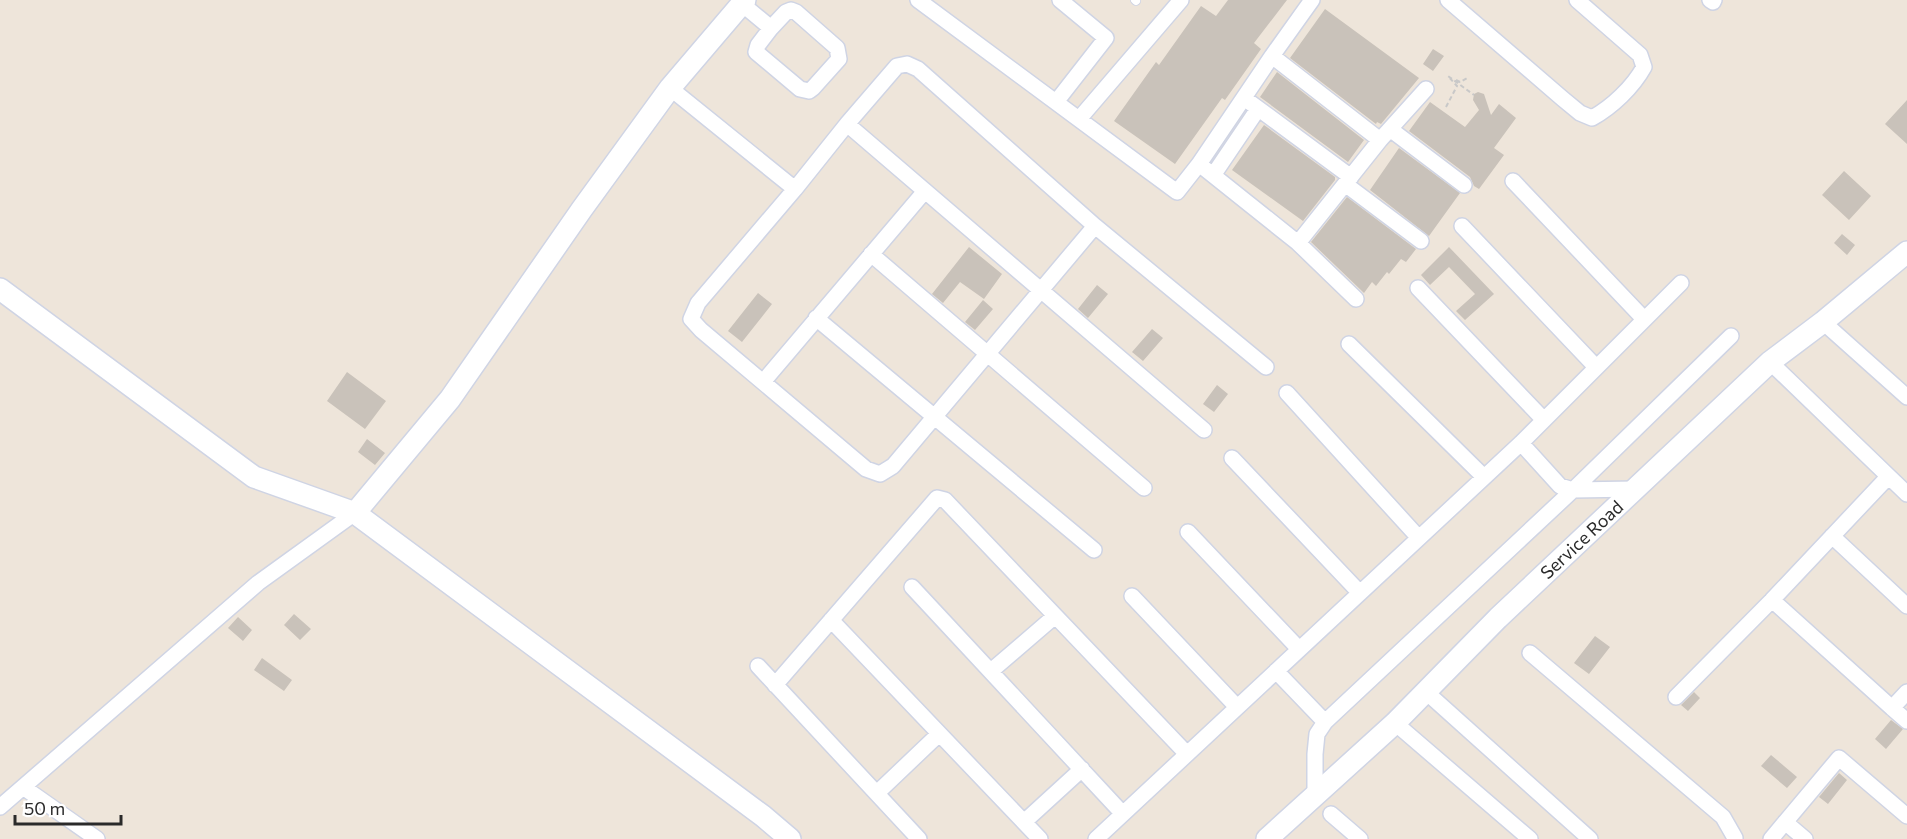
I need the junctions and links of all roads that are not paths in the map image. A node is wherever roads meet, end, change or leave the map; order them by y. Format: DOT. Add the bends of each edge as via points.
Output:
graph roads {
  1 [pos="918,0"];
  2 [pos="1060,0"];
  3 [pos="1180,0"];
  4 [pos="1312,0"];
  5 [pos="1448,0"];
  6 [pos="1577,0"];
  7 [pos="1710,0"];
  8 [pos="1714,0"];
  9 [pos="744,2"];
  10 [pos="771,28"];
  11 [pos="1272,56"];
  12 [pos="670,88"];
  13 [pos="1426,89"];
  14 [pos="1244,98"];
  15 [pos="1056,102"];
  16 [pos="1258,109"];
  17 [pos="1079,119"];
  18 [pos="848,124"];
  19 [pos="1385,134"];
  20 [pos="1199,164"];
  21 [pos="1214,174"];
  22 [pos="1513,180"];
  23 [pos="1348,181"];
  24 [pos="1464,185"];
  25 [pos="795,189"];
  26 [pos="925,191"];
  27 [pos="1095,226"];
  28 [pos="1462,226"];
  29 [pos="1421,241"];
  30 [pos="1298,243"];
  31 [pos="1907,252"];
  32 [pos="871,254"];
  33 [pos="1681,283"];
  34 [pos="0,288"];
  35 [pos="1418,288"];
  36 [pos="1042,289"];
  37 [pos="1356,299"];
  38 [pos="816,318"];
  39 [pos="1644,319"];
  40 [pos="1823,322"];
  41 [pos="1731,336"];
  42 [pos="1349,344"];
  43 [pos="988,354"];
  44 [pos="1770,362"];
  45 [pos="1266,367"];
  46 [pos="1596,367"];
  47 [pos="763,382"];
  48 [pos="1287,393"];
  49 [pos="1907,397"];
  50 [pos="934,417"];
  51 [pos="1544,420"];
  52 [pos="1204,430"];
  53 [pos="1521,443"];
  54 [pos="1232,458"];
  55 [pos="1484,477"];
  56 [pos="1888,477"];
  57 [pos="1144,488"];
  58 [pos="1636,489"];
  59 [pos="1573,490"];
  60 [pos="1907,494"];
  61 [pos="355,513"];
  62 [pos="1188,532"];
  63 [pos="1832,536"];
  64 [pos="1419,538"];
  65 [pos="1094,550"];
  66 [pos="912,587"];
  67 [pos="1360,593"];
  68 [pos="1132,596"];
  69 [pos="1772,600"];
  70 [pos="1907,606"];
  71 [pos="1055,616"];
  72 [pos="831,620"];
  73 [pos="1299,649"];
  74 [pos="1530,653"];
  75 [pos="758,666"];
  76 [pos="1276,671"];
  77 [pos="991,672"];
  78 [pos="775,684"];
  79 [pos="1425,691"];
  80 [pos="1907,692"];
  81 [pos="1676,697"];
  82 [pos="1237,707"];
  83 [pos="1892,708"];
  84 [pos="1907,721"];
  85 [pos="1325,722"];
  86 [pos="1395,723"];
  87 [pos="939,734"];
  88 [pos="1187,754"];
  89 [pos="1082,769"];
  90 [pos="23,787"];
  91 [pos="876,793"];
  92 [pos="1315,796"];
  93 [pos="0,807"];
  94 [pos="1123,814"];
  95 [pos="1331,814"];
  96 [pos="1907,816"];
  97 [pos="1024,822"];
  98 [pos="1785,822"];
  99 [pos="97,839"];
  100 [pos="790,839"];
  101 [pos="919,839"];
  102 [pos="1040,839"];
  103 [pos="1096,839"];
  104 [pos="1267,839"];
  105 [pos="1360,839"];
  106 [pos="1530,839"];
  107 [pos="1590,839"];
  108 [pos="1736,839"];
  109 [pos="1771,839"];
  110 [pos="1805,839"];
  1 -- 15 [label="street"];
  2 -- 15 [label="street" via="1106,38"];
  3 -- 17 [label="street"];
  4 -- 11 [label="street"];
  5 -- 6 [label="street" via="1580,113 1592,118 1605,111 1644,67 1640,55"];
  7 -- 8 [label="street"];
  9 -- 10 [label="street"];
  9 -- 12 [label="street"];
  10 -- 10 [label="street" via="786,12 796,12 837,48 839,59 813,88 800,89 756,52"];
  11 -- 14 [label="street"];
  11 -- 19 [label="street"];
  12 -- 25 [label="street"];
  12 -- 61 [label="street" via="450,399"];
  13 -- 19 [label="street"];
  14 -- 16 [label="street"];
  14 -- 20 [label="street"];
  15 -- 17 [label="street"];
  16 -- 21 [label="street"];
  16 -- 23 [label="street"];
  17 -- 20 [label="street" via="1177,192"];
  18 -- 25 [label="street"];
  18 -- 26 [label="street"];
  18 -- 27 [label="street" via="897,66 907,64 918,69"];
  19 -- 23 [label="street"];
  19 -- 24 [label="street"];
  20 -- 21 [label="street"];
  21 -- 30 [label="street"];
  22 -- 39 [label="street"];
  23 -- 29 [label="street"];
  23 -- 30 [label="street"];
  25 -- 47 [label="street" via="698,303 691,319"];
  26 -- 32 [label="street"];
  26 -- 36 [label="street"];
  27 -- 36 [label="street"];
  27 -- 45 [label="street"];
  28 -- 46 [label="street"];
  30 -- 37 [label="street"];
  31 -- 40 [label="street, Service Road"];
  32 -- 38 [label="street"];
  32 -- 43 [label="street"];
  33 -- 39 [label="street"];
  34 -- 61 [label="street" via="254,477"];
  35 -- 51 [label="street"];
  36 -- 43 [label="street"];
  36 -- 52 [label="street"];
  38 -- 47 [label="street"];
  38 -- 50 [label="street"];
  39 -- 46 [label="street"];
  40 -- 44 [label="street, Service Road"];
  40 -- 49 [label="street"];
  41 -- 59 [label="street"];
  42 -- 55 [label="street"];
  43 -- 50 [label="street"];
  43 -- 57 [label="street"];
  44 -- 56 [label="street"];
  44 -- 58 [label="street, Service Road"];
  46 -- 51 [label="street"];
  47 -- 50 [label="street" via="866,469 880,474 893,466"];
  48 -- 64 [label="street"];
  50 -- 65 [label="street"];
  51 -- 53 [label="street"];
  53 -- 55 [label="street"];
  53 -- 59 [label="street" via="1560,486"];
  54 -- 67 [label="street"];
  55 -- 64 [label="street"];
  56 -- 60 [label="street"];
  56 -- 63 [label="street"];
  58 -- 59 [label="street"];
  58 -- 79 [label="street, Service Road"];
  59 -- 85 [label="street"];
  61 -- 90 [label="street" via="258,584"];
  61 -- 100 [label="street"];
  62 -- 73 [label="street"];
  63 -- 69 [label="street"];
  63 -- 70 [label="street"];
  64 -- 67 [label="street"];
  66 -- 77 [label="street"];
  67 -- 73 [label="street"];
  68 -- 82 [label="street"];
  69 -- 81 [label="street"];
  69 -- 83 [label="street"];
  71 -- 72 [label="street" via="945,500 937,498"];
  71 -- 77 [label="street"];
  71 -- 88 [label="street"];
  72 -- 78 [label="street"];
  72 -- 87 [label="street"];
  73 -- 76 [label="street"];
  74 -- 108 [label="street" via="1723,817"];
  75 -- 78 [label="street"];
  76 -- 82 [label="street"];
  76 -- 85 [label="street"];
  77 -- 89 [label="street"];
  78 -- 91 [label="street"];
  79 -- 86 [label="street, Service Road"];
  79 -- 107 [label="street"];
  80 -- 83 [label="street"];
  82 -- 88 [label="street"];
  83 -- 84 [label="street"];
  85 -- 92 [label="street" via="1317,734"];
  86 -- 92 [label="street, Service Road"];
  86 -- 106 [label="street"];
  87 -- 91 [label="street"];
  87 -- 97 [label="street"];
  88 -- 94 [label="street"];
  89 -- 94 [label="street"];
  89 -- 97 [label="street"];
  90 -- 93 [label="street"];
  90 -- 99 [label="street"];
  91 -- 101 [label="street"];
  92 -- 104 [label="street, Service Road"];
  94 -- 103 [label="street"];
  95 -- 105 [label="street"];
  96 -- 98 [label="street" via="1839,758"];
  97 -- 102 [label="street"];
  98 -- 109 [label="street"];
  98 -- 110 [label="street"];
}
